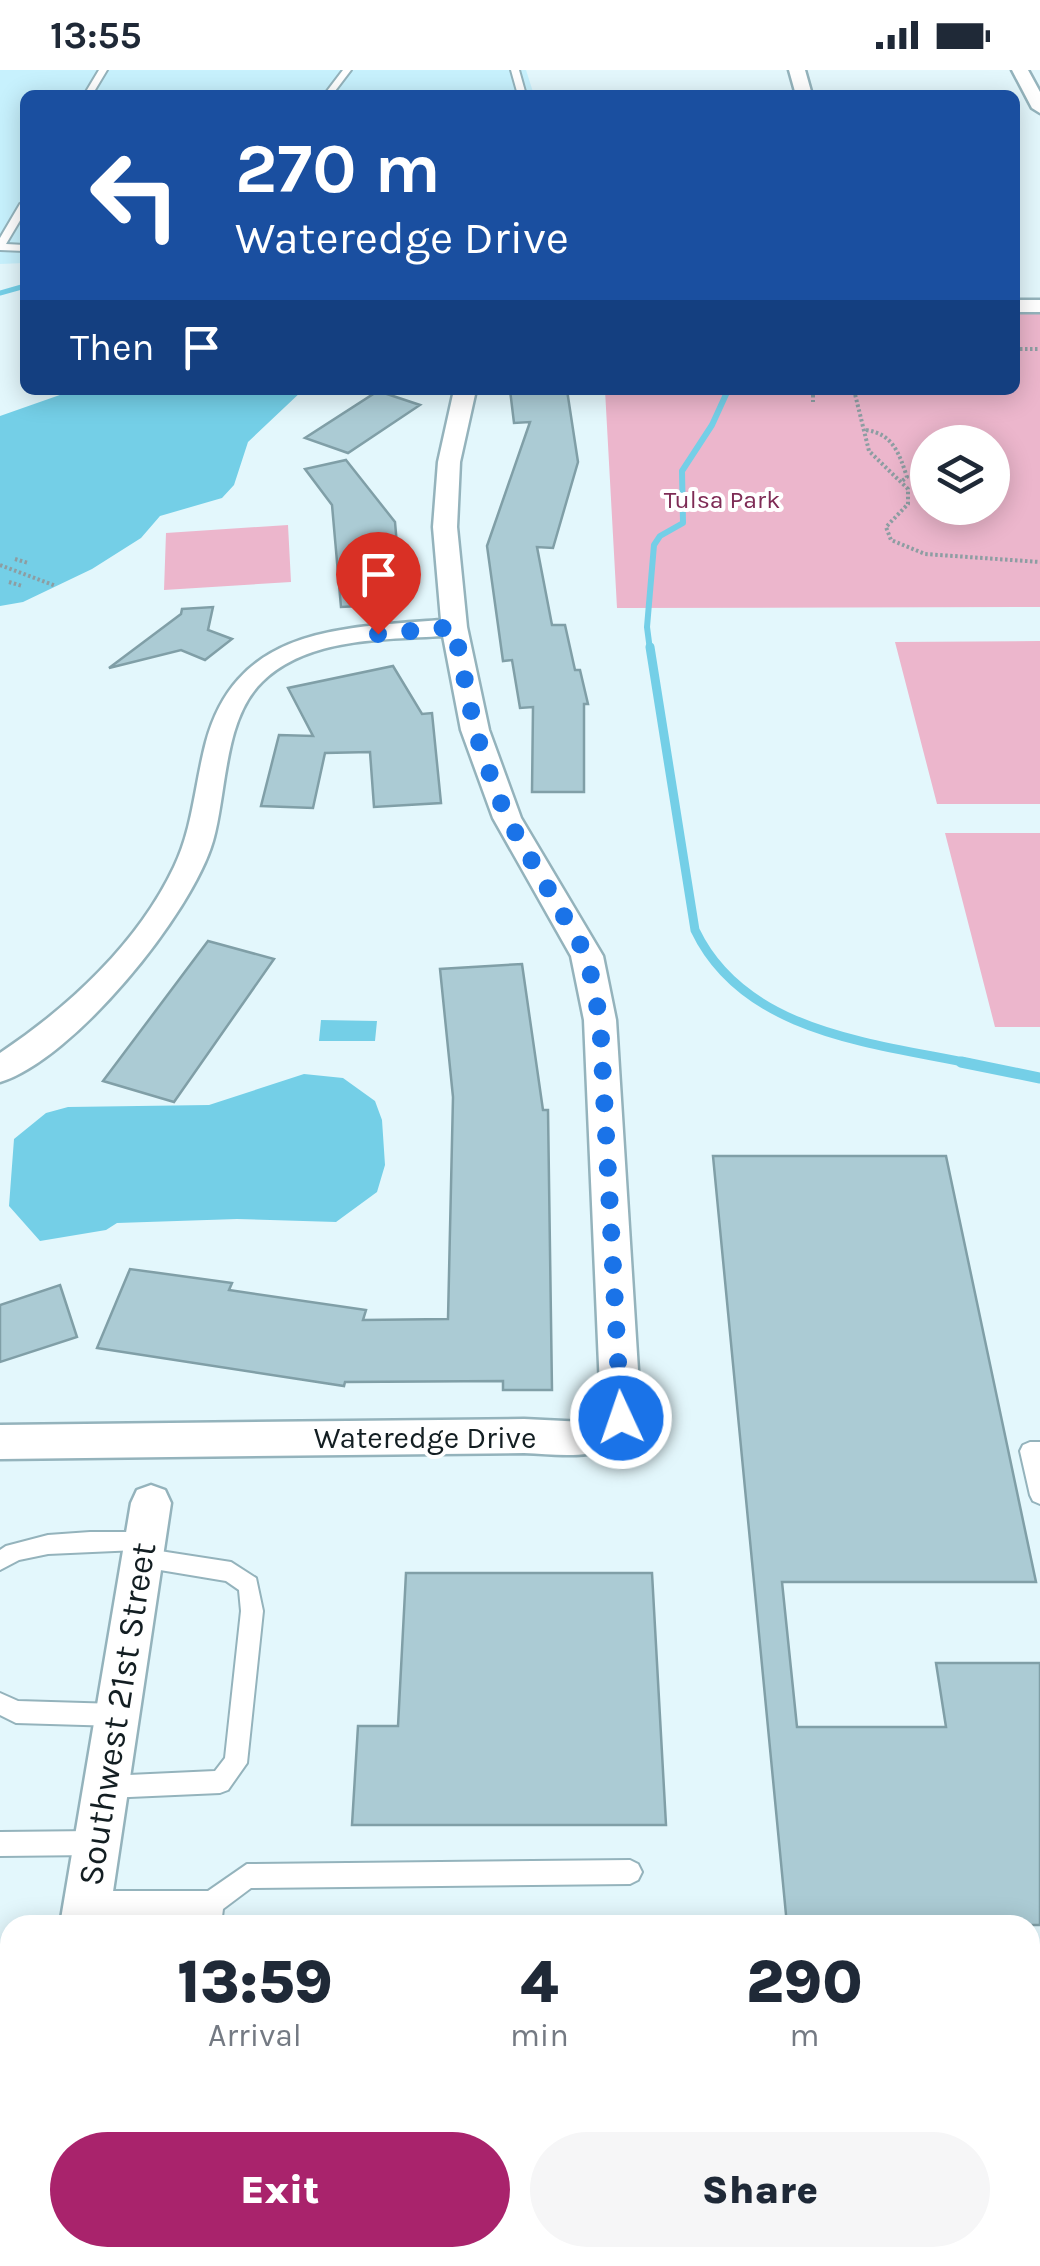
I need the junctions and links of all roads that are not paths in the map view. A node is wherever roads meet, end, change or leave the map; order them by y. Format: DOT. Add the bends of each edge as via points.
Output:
graph roads {
  1 [pos="347,70"];
  2 [pos="1020,70"];
  3 [pos="332,90"];
  4 [pos="1039,106"];
  5 [pos="20,218"];
  6 [pos="0,246"];
  7 [pos="464,395"];
  8 [pos="454,627"];
  9 [pos="0,1070"];
  10 [pos="0,1442"];
  11 [pos="1040,1451"];
  12 [pos="1040,1496"];
  13 [pos="146,1534"];
  14 [pos="0,1561"];
  15 [pos="0,1704"];
  16 [pos="118,1715"];
  17 [pos="106,1787"];
  18 [pos="0,1844"];
  19 [pos="97,1844"];
  20 [pos="630,1872"];
  21 [pos="86,1914"];
  22 [pos="210,1914"];
  1 -- 3 [label="lane"];
  2 -- 4 [label="street"];
  5 -- 6 [label="lane"];
  7 -- 8 [label="street, Wateredge Drive" via="446,511"];
  8 -- 9 [label="street" via="321,642 252,676 225,730 190,864 116,969 61,1027"];
  8 -- 10 [label="street, Wateredge Drive" via="475,730 507,818 587,956 600,1020 621,1418 592,1439"];
  11 -- 12 [label="lane" via="1030,1451"];
  13 -- 14 [label="lane" via="12,1550"];
  13 -- 16 [label="street, Southwest 21st Street"];
  13 -- 17 [label="lane" via="249,1585 236,1763 220,1782"];
  15 -- 16 [label="lane" via="16,1712"];
  16 -- 17 [label="street, Southwest 21st Street"];
  17 -- 19 [label="street, Southwest 21st Street"];
  18 -- 19 [label="lane"];
  19 -- 21 [label="street, Southwest 21st Street"];
  20 -- 22 [label="lane" via="247,1876"];
  21 -- 22 [label="lane"];
}
